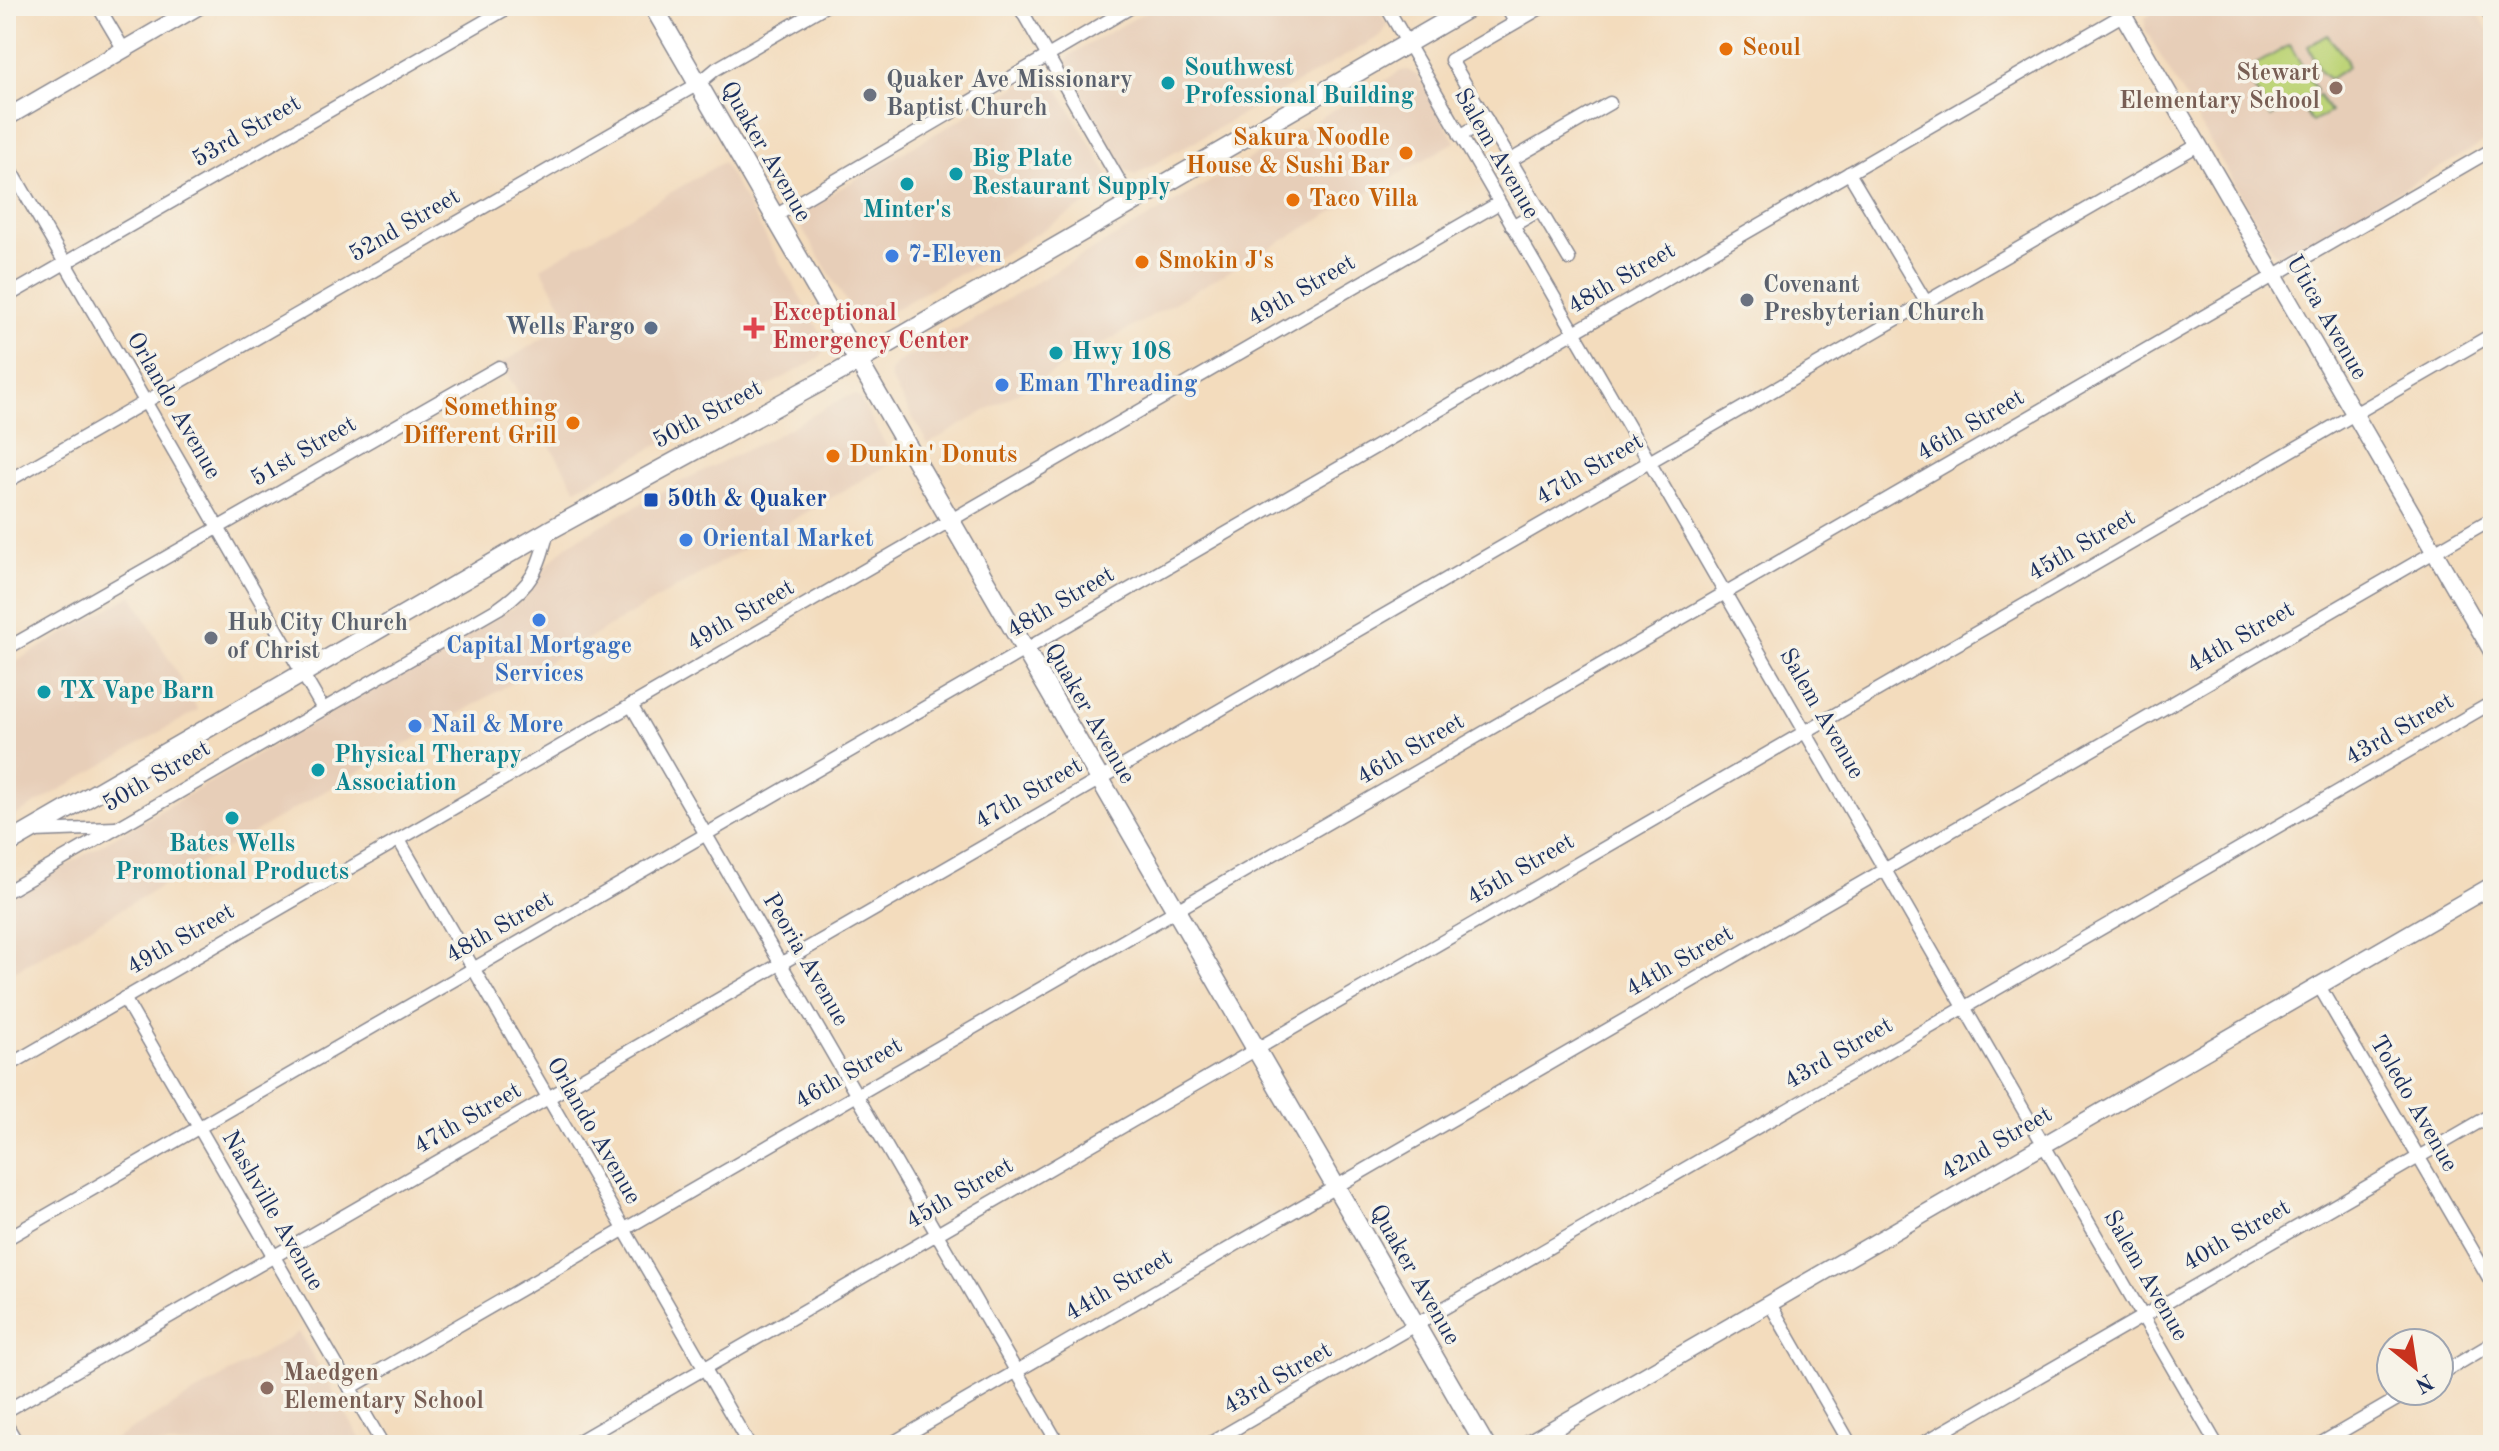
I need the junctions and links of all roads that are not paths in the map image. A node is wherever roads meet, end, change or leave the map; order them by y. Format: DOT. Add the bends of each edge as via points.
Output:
graph roads {
  1 [pos="98,6"];
  2 [pos="199,6"];
  3 [pos="511,6"];
  4 [pos="653,6"];
  5 [pos="825,6"];
  6 [pos="1019,6"];
  7 [pos="1133,6"];
  8 [pos="1386,6"];
  9 [pos="1472,6"];
  10 [pos="1506,6"];
  11 [pos="1544,6"];
  12 [pos="2485,6"];
  13 [pos="2127,9"];
  14 [pos="2493,21"];
  15 [pos="1515,22"];
  16 [pos="1407,44"];
  17 [pos="124,50"];
  18 [pos="1047,56"];
  19 [pos="698,84"];
  20 [pos="1610,103"];
  21 [pos="6,118"];
  22 [pos="1487,120"];
  23 [pos="1460,136"];
  24 [pos="2198,145"];
  25 [pos="2493,149"];
  26 [pos="1511,160"];
  27 [pos="6,161"];
  28 [pos="1849,173"];
  29 [pos="1132,203"];
  30 [pos="1499,203"];
  31 [pos="1540,210"];
  32 [pos="775,216"];
  33 [pos="1512,226"];
  34 [pos="1569,259"];
  35 [pos="65,263"];
  36 [pos="2274,276"];
  37 [pos="6,297"];
  38 [pos="1926,302"];
  39 [pos="1574,332"];
  40 [pos="2493,334"];
  41 [pos="857,362"];
  42 [pos="499,367"];
  43 [pos="146,403"];
  44 [pos="2354,414"];
  45 [pos="1649,462"];
  46 [pos="6,482"];
  47 [pos="2493,518"];
  48 [pos="949,521"];
  49 [pos="218,527"];
  50 [pos="548,531"];
  51 [pos="2434,552"];
  52 [pos="1726,593"];
  53 [pos="6,649"];
  54 [pos="1025,650"];
  55 [pos="2493,653"];
  56 [pos="303,673"];
  57 [pos="2493,702"];
  58 [pos="631,705"];
  59 [pos="323,709"];
  60 [pos="1805,731"];
  61 [pos="1099,779"];
  62 [pos="118,828"];
  63 [pos="31,831"];
  64 [pos="706,834"];
  65 [pos="399,840"];
  66 [pos="6,845"];
  67 [pos="1885,869"];
  68 [pos="2493,885"];
  69 [pos="6,892"];
  70 [pos="1176,911"];
  71 [pos="781,963"];
  72 [pos="473,969"];
  73 [pos="2319,986"];
  74 [pos="124,998"];
  75 [pos="1965,1007"];
  76 [pos="1255,1049"];
  77 [pos="6,1067"];
  78 [pos="858,1095"];
  79 [pos="548,1098"];
  80 [pos="2493,1114"];
  81 [pos="199,1127"];
  82 [pos="2044,1145"];
  83 [pos="2419,1157"];
  84 [pos="1335,1187"];
  85 [pos="624,1230"];
  86 [pos="937,1233"];
  87 [pos="6,1239"];
  88 [pos="274,1257"];
  89 [pos="2493,1285"];
  90 [pos="1770,1304"];
  91 [pos="2143,1317"];
  92 [pos="1415,1325"];
  93 [pos="2493,1343"];
  94 [pos="2455,1366"];
  95 [pos="705,1368"];
  96 [pos="1016,1371"];
  97 [pos="350,1388"];
  98 [pos="2383,1407"];
  99 [pos="6,1411"];
  100 [pos="6,1428"];
  101 [pos="16,1445"];
  102 [pos="383,1445"];
  103 [pos="572,1445"];
  104 [pos="749,1445"];
  105 [pos="889,1445"];
  106 [pos="1059,1445"];
  107 [pos="1207,1445"];
  108 [pos="1485,1445"];
  109 [pos="1525,1445"];
  110 [pos="1851,1445"];
  111 [pos="1920,1445"];
  112 [pos="2217,1445"];
  113 [pos="2318,1445"];
  1 -- 17 [label="street"];
  2 -- 17 [label="street"];
  3 -- 35 [label="street, 53rd Street"];
  4 -- 19 [label="main road, Quaker Avenue"];
  5 -- 19 [label="street, 52nd Street"];
  6 -- 18 [label="street"];
  7 -- 18 [label="street"];
  8 -- 16 [label="street, Salem Avenue"];
  9 -- 16 [label="main road, 50th Street"];
  10 -- 15 [label="street"];
  11 -- 15 [label="street"];
  12 -- 14 [label="street"];
  13 -- 24 [label="street, Utica Avenue"];
  13 -- 28 [label="street, 48th Street"];
  15 -- 22 [label="street" via="1451,60"];
  16 -- 23 [label="street, Salem Avenue"];
  16 -- 29 [label="main road, 50th Street"];
  17 -- 21 [label="street"];
  18 -- 29 [label="street"];
  18 -- 32 [label="street"];
  19 -- 32 [label="main road, Quaker Avenue"];
  19 -- 43 [label="street, 52nd Street"];
  20 -- 26 [label="street"];
  22 -- 23 [label="street"];
  22 -- 26 [label="street"];
  23 -- 30 [label="street, Salem Avenue"];
  24 -- 36 [label="street, Utica Avenue"];
  24 -- 38 [label="street, 47th Street"];
  25 -- 36 [label="street, 46th Street"];
  26 -- 31 [label="street"];
  27 -- 35 [label="street, Orlando Avenue"];
  28 -- 38 [label="street"];
  28 -- 39 [label="street, 48th Street"];
  29 -- 41 [label="main road, 50th Street"];
  30 -- 33 [label="street, Salem Avenue"];
  30 -- 48 [label="street, 49th Street"];
  31 -- 33 [label="street"];
  31 -- 34 [label="street"];
  32 -- 41 [label="main road, Quaker Avenue"];
  33 -- 39 [label="street, Salem Avenue"];
  35 -- 37 [label="street, 53rd Street"];
  35 -- 43 [label="street, Orlando Avenue"];
  36 -- 44 [label="street, Utica Avenue"];
  36 -- 52 [label="street, 46th Street"];
  38 -- 45 [label="street, 47th Street"];
  39 -- 45 [label="street, Salem Avenue"];
  39 -- 54 [label="street, 48th Street"];
  40 -- 44 [label="street, 45th Street"];
  41 -- 48 [label="main road, Quaker Avenue"];
  41 -- 50 [label="main road, 50th Street"];
  42 -- 49 [label="street, 51st Street"];
  43 -- 46 [label="street, 52nd Street"];
  43 -- 49 [label="street, Orlando Avenue"];
  44 -- 51 [label="street, Utica Avenue"];
  44 -- 60 [label="street, 45th Street"];
  45 -- 52 [label="street, Salem Avenue"];
  45 -- 61 [label="street, 47th Street"];
  47 -- 51 [label="street, 44th Street"];
  48 -- 54 [label="main road, Quaker Avenue"];
  48 -- 58 [label="street, 49th Street"];
  49 -- 53 [label="street, 51st Street"];
  49 -- 56 [label="street, Orlando Avenue"];
  50 -- 56 [label="main road, 50th Street"];
  50 -- 59 [label="street, 50th Street" via="539,567 520,593"];
  51 -- 55 [label="street, Utica Avenue"];
  51 -- 67 [label="street, 44th Street"];
  52 -- 60 [label="street, Salem Avenue"];
  52 -- 70 [label="street, 46th Street"];
  54 -- 61 [label="main road, Quaker Avenue"];
  54 -- 64 [label="street, 48th Street"];
  56 -- 59 [label="street, Orlando Avenue"];
  56 -- 63 [label="main road, 50th Street"];
  57 -- 75 [label="street, 43rd Street"];
  58 -- 64 [label="street, Peoria Avenue"];
  58 -- 65 [label="street, 49th Street"];
  59 -- 62 [label="street, 50th Street"];
  60 -- 67 [label="street, Salem Avenue"];
  60 -- 76 [label="street, 45th Street"];
  61 -- 70 [label="main road, Quaker Avenue"];
  61 -- 71 [label="street, 47th Street"];
  62 -- 63 [label="street"];
  62 -- 69 [label="street, 50th Street"];
  63 -- 66 [label="main road, 50th Street"];
  64 -- 71 [label="street, Peoria Avenue"];
  64 -- 72 [label="street, 48th Street"];
  65 -- 72 [label="street, Orlando Avenue"];
  65 -- 74 [label="street, 49th Street"];
  67 -- 75 [label="street, Salem Avenue"];
  67 -- 84 [label="street, 44th Street"];
  68 -- 73 [label="street, 42nd Street"];
  70 -- 76 [label="main road, Quaker Avenue"];
  70 -- 78 [label="street, 46th Street"];
  71 -- 78 [label="street, Peoria Avenue"];
  71 -- 79 [label="street, 47th Street"];
  72 -- 79 [label="street, Orlando Avenue"];
  72 -- 81 [label="street, 48th Street"];
  73 -- 82 [label="street, 42nd Street"];
  73 -- 83 [label="street, Toledo Avenue"];
  74 -- 77 [label="street, 49th Street"];
  74 -- 81 [label="street, Nashville Avenue"];
  75 -- 82 [label="street, Salem Avenue"];
  75 -- 92 [label="street, 43rd Street"];
  76 -- 84 [label="main road, Quaker Avenue"];
  76 -- 86 [label="street, 45th Street"];
  78 -- 85 [label="street, 46th Street"];
  78 -- 86 [label="street, Peoria Avenue"];
  79 -- 85 [label="street, Orlando Avenue"];
  79 -- 88 [label="street, 47th Street"];
  80 -- 83 [label="street, 40th Street"];
  81 -- 87 [label="street, 48th Street"];
  81 -- 88 [label="street, Nashville Avenue"];
  82 -- 90 [label="street, 42nd Street"];
  82 -- 91 [label="street, Salem Avenue"];
  83 -- 89 [label="street, Toledo Avenue"];
  83 -- 91 [label="street, 40th Street"];
  84 -- 92 [label="main road, Quaker Avenue"];
  84 -- 96 [label="street, 44th Street"];
  85 -- 95 [label="street, Orlando Avenue"];
  85 -- 97 [label="street, 46th Street"];
  86 -- 95 [label="street, 45th Street"];
  86 -- 96 [label="street, Peoria Avenue"];
  88 -- 97 [label="street, Nashville Avenue"];
  88 -- 99 [label="street, 47th Street"];
  90 -- 109 [label="street, 42nd Street"];
  90 -- 110 [label="street"];
  91 -- 111 [label="street, 40th Street"];
  91 -- 112 [label="street, Salem Avenue"];
  92 -- 107 [label="street, 43rd Street"];
  92 -- 108 [label="main road, Quaker Avenue"];
  93 -- 94 [label="street"];
  95 -- 103 [label="street, 45th Street"];
  95 -- 104 [label="street, Orlando Avenue"];
  96 -- 105 [label="street, 44th Street"];
  96 -- 106 [label="street, Peoria Avenue"];
  97 -- 102 [label="street, Nashville Avenue"];
  98 -- 113 [label="street"];
  100 -- 101 [label="street"];
}
